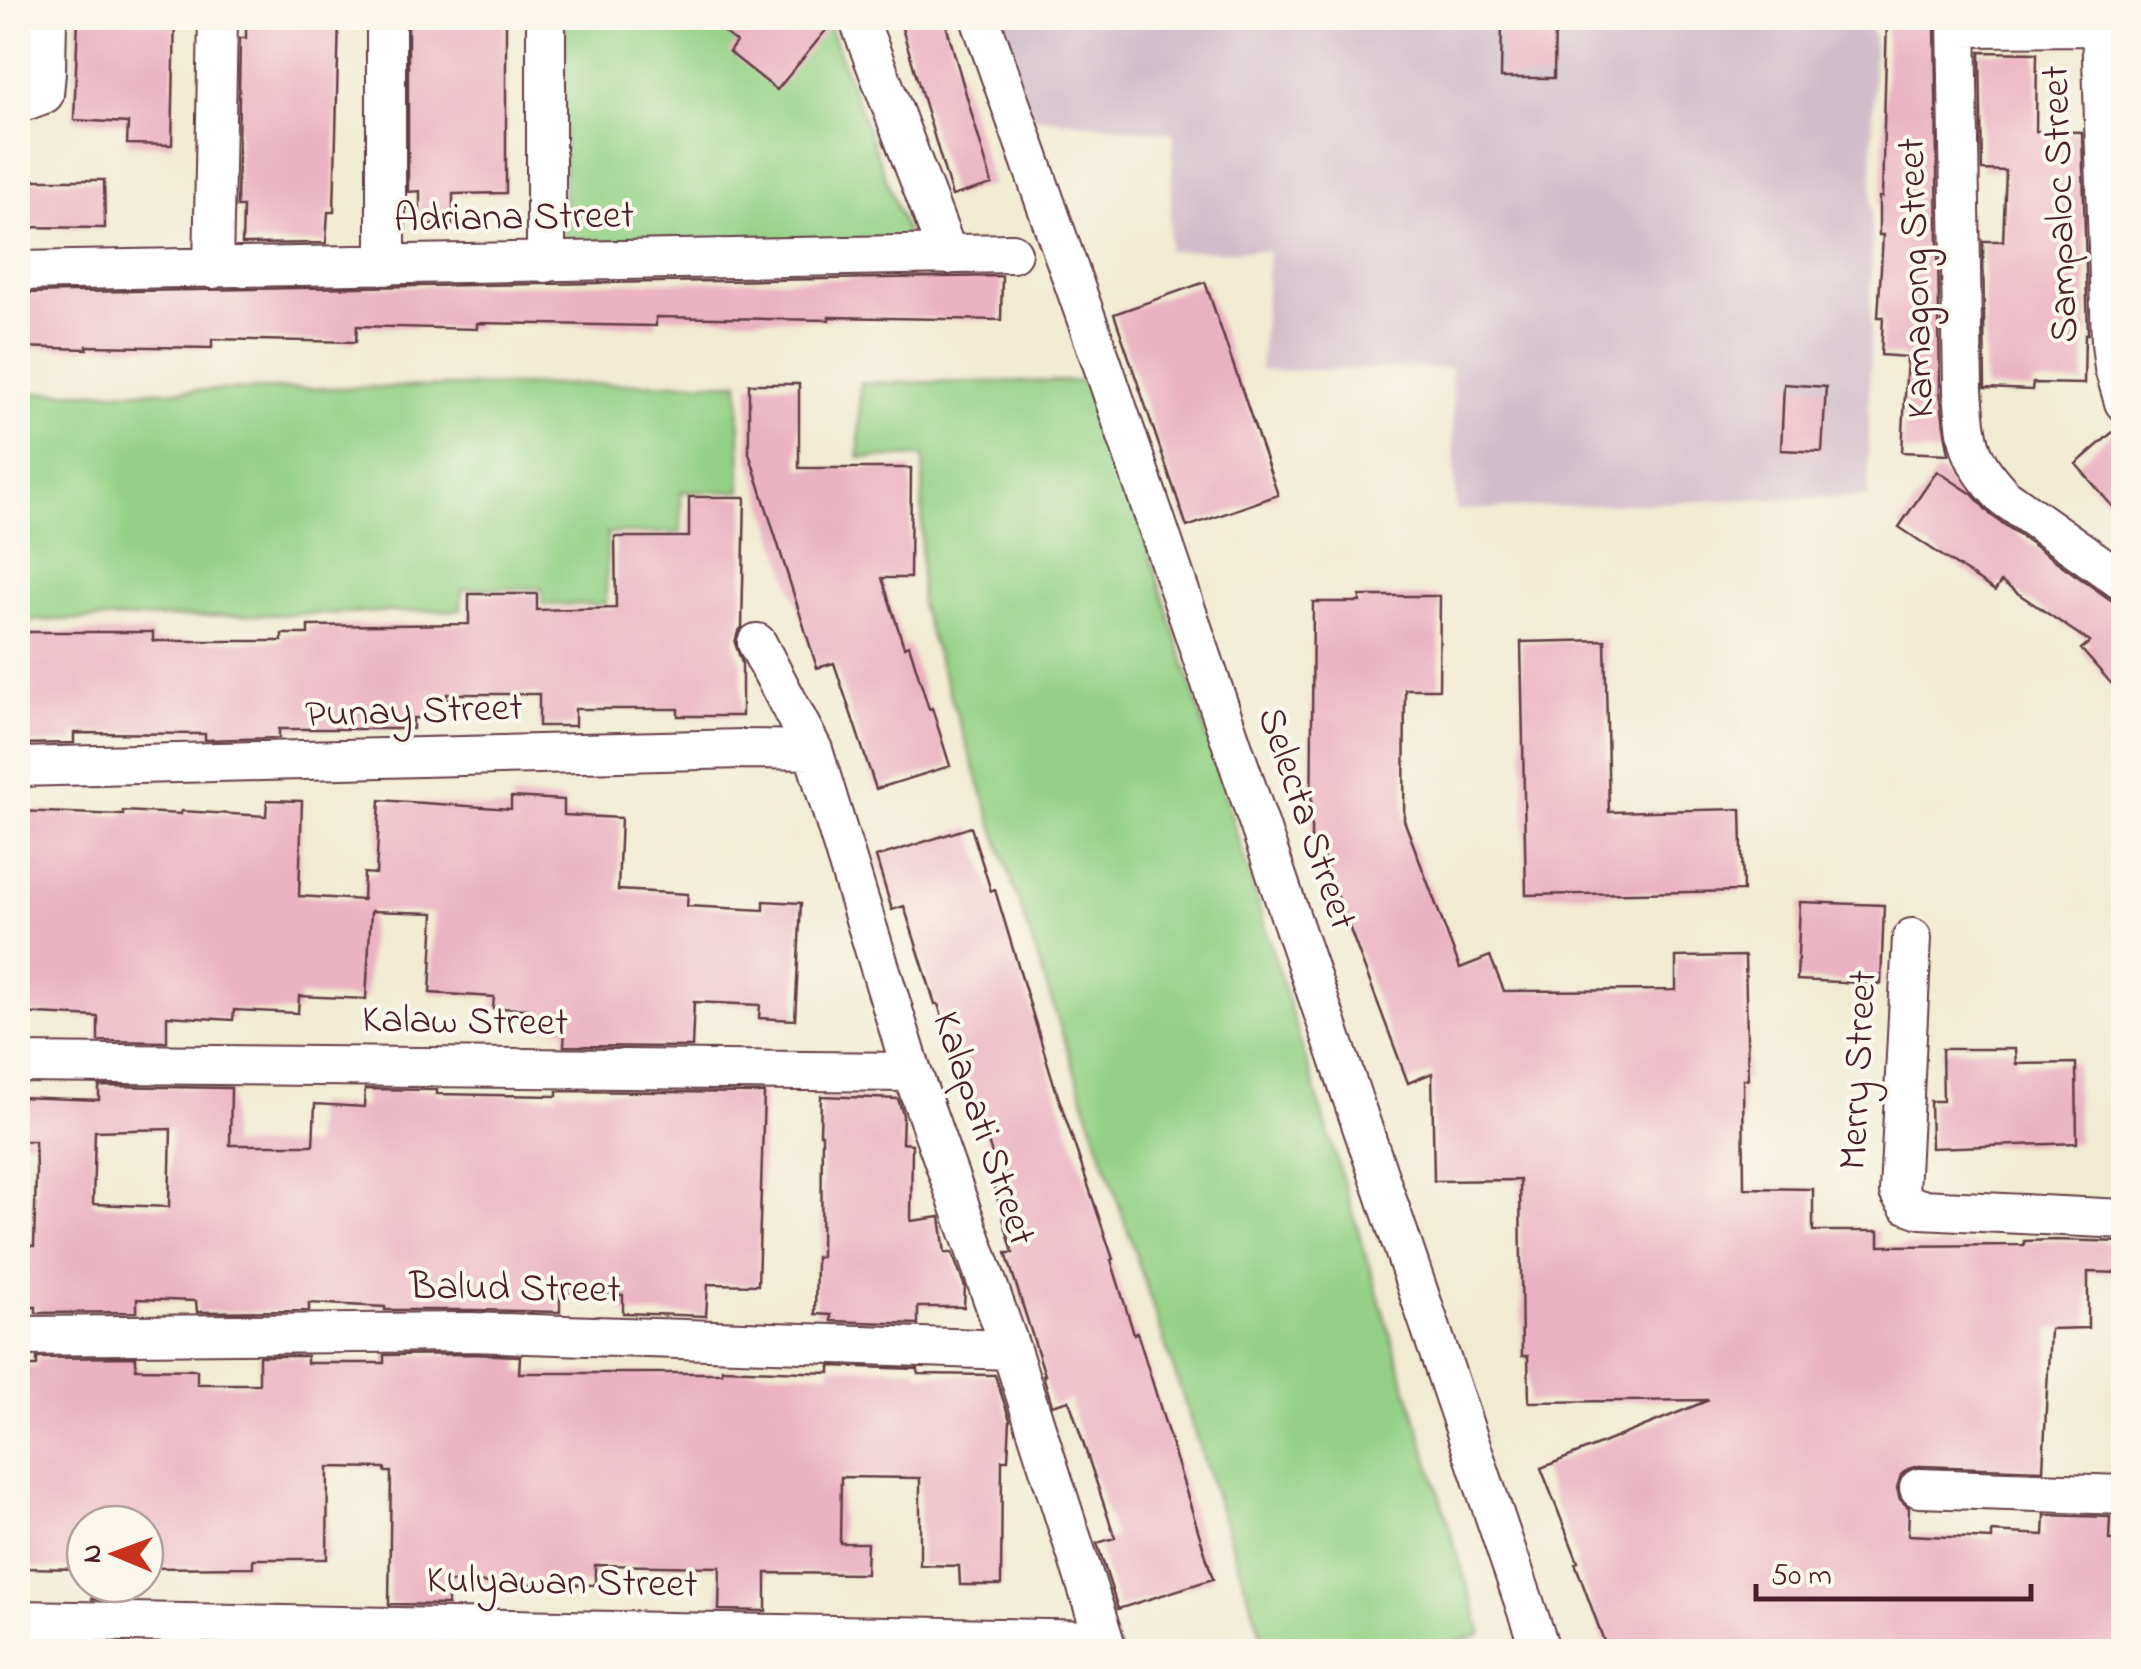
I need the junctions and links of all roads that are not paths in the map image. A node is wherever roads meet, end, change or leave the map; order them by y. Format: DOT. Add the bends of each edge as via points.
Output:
graph roads {
  1 [pos="47,18"];
  2 [pos="218,18"];
  3 [pos="386,18"];
  4 [pos="546,18"];
  5 [pos="858,18"];
  6 [pos="980,18"];
  7 [pos="1957,22"];
  8 [pos="30,97"];
  9 [pos="1012,254"];
  10 [pos="948,255"];
  11 [pos="546,263"];
  12 [pos="386,266"];
  13 [pos="213,269"];
  14 [pos="18,271"];
  15 [pos="2124,402"];
  16 [pos="2124,582"];
  17 [pos="756,644"];
  18 [pos="813,750"];
  19 [pos="18,768"];
  20 [pos="1912,938"];
  21 [pos="18,1063"];
  22 [pos="912,1072"];
  23 [pos="2124,1219"];
  24 [pos="18,1336"];
  25 [pos="1011,1350"];
  26 [pos="1919,1488"];
  27 [pos="2124,1494"];
  28 [pos="18,1620"];
  29 [pos="553,1640"];
  30 [pos="814,1643"];
  31 [pos="1106,1646"];
  32 [pos="1541,1652"];
  1 -- 8 [label="street" via="46,72"];
  2 -- 13 [label="street"];
  3 -- 12 [label="street"];
  4 -- 11 [label="street"];
  5 -- 10 [label="street"];
  6 -- 32 [label="street, Selecta Street"];
  7 -- 15 [label="street, Sampaloc Street" via="2101,26 2111,343"];
  7 -- 16 [label="street, Kamagong Street" via="1964,390 1973,457 2004,498"];
  9 -- 10 [label="street, Adriana Street"];
  10 -- 11 [label="street, Adriana Street"];
  11 -- 12 [label="street, Adriana Street"];
  12 -- 13 [label="street, Adriana Street"];
  13 -- 14 [label="street, Adriana Street"];
  17 -- 18 [label="street, Kalapati Street"];
  18 -- 19 [label="street, Punay Street"];
  18 -- 22 [label="street, Kalapati Street"];
  20 -- 23 [label="street, Merry Street" via="1899,1192 1907,1204"];
  21 -- 22 [label="street, Kalaw Street"];
  22 -- 25 [label="street, Kalapati Street"];
  24 -- 25 [label="street, Balud Street" via="471,1332"];
  25 -- 31 [label="street, Kalapati Street"];
  26 -- 27 [label="street"];
  28 -- 29 [label="street, Kulyawan Street"];
  29 -- 30 [label="street, Kulyawan Street"];
  30 -- 31 [label="street, Kulyawan Street"];
}
